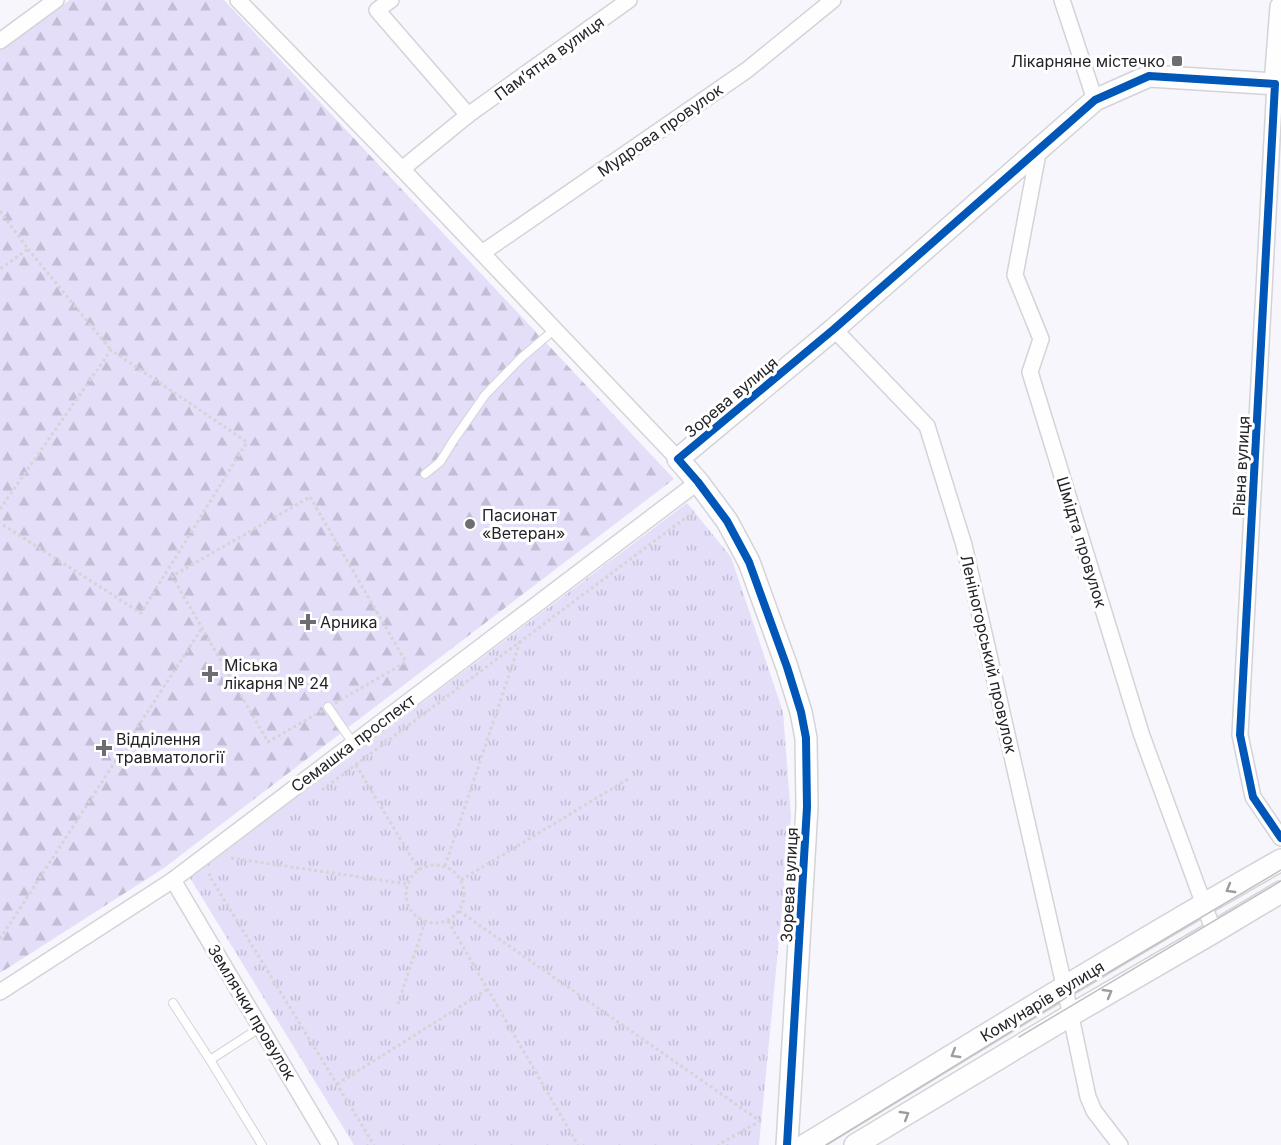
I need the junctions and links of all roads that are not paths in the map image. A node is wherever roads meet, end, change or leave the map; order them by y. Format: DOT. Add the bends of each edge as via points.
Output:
graph roads {
  1 [pos="56,0"];
  2 [pos="238,0"];
  3 [pos="391,0"];
  4 [pos="629,0"];
  5 [pos="833,0"];
  6 [pos="1062,0"];
  7 [pos="1281,7"];
  8 [pos="0,41"];
  9 [pos="1278,84"];
  10 [pos="1095,100"];
  11 [pos="468,115"];
  12 [pos="1039,148"];
  13 [pos="402,169"];
  14 [pos="482,253"];
  15 [pos="555,329"];
  16 [pos="834,329"];
  17 [pos="678,459"];
  18 [pos="425,474"];
  19 [pos="698,482"];
  20 [pos="328,707"];
  21 [pos="353,743"];
  22 [pos="1281,838"];
  23 [pos="1281,860"];
  24 [pos="173,880"];
  25 [pos="1281,892"];
  26 [pos="1204,904"];
  27 [pos="1214,932"];
  28 [pos="1064,987"];
  29 [pos="0,992"];
  30 [pos="173,1004"];
  31 [pos="1071,1015"];
  32 [pos="261,1027"];
  33 [pos="210,1060"];
  34 [pos="262,1145"];
  35 [pos="330,1145"];
  36 [pos="787,1145"];
  37 [pos="805,1145"];
  38 [pos="855,1145"];
  39 [pos="1120,1145"];
  1 -- 8 [label="street"];
  2 -- 13 [label="street"];
  3 -- 11 [label="street" via="377,10"];
  4 -- 11 [label="street, Пам’ятна вулиця"];
  5 -- 14 [label="street, Мудрова провулок" via="747,70"];
  6 -- 10 [label="street"];
  7 -- 9 [label="street"];
  9 -- 10 [label="street, Зорева вулиця" via="1149,76"];
  9 -- 22 [label="street, Рівна вулиця" via="1240,735 1253,797"];
  10 -- 12 [label="street, Зорева вулиця"];
  11 -- 13 [label="street, Пам’ятна вулиця"];
  12 -- 16 [label="street, Зорева вулиця"];
  12 -- 26 [label="street, Шмідта провулок" via="1015,275 1041,339 1030,372 1142,736"];
  13 -- 14 [label="street"];
  14 -- 15 [label="street"];
  15 -- 17 [label="street"];
  15 -- 18 [label="lane" via="485,395 440,462"];
  16 -- 17 [label="street, Зорева вулиця"];
  16 -- 28 [label="street, Леніногорський провулок" via="927,426 964,545"];
  17 -- 19 [label="street, Зорева вулиця"];
  19 -- 21 [label="street, Семашка проспект"];
  19 -- 36 [label="street, Зорева вулиця" via="727,520 749,562 787,668 806,738 807,807"];
  20 -- 21 [label="lane"];
  21 -- 24 [label="street, Семашка проспект"];
  23 -- 26 [label="street, Комунарів вулиця, one-way"];
  24 -- 29 [label="street, Семашка проспект"];
  24 -- 32 [label="street, Землячки провулок"];
  25 -- 27 [label="street, Комунарів вулиця"];
  26 -- 27 [label="street, Шмідта провулок"];
  26 -- 28 [label="street, Комунарів вулиця"];
  31 -- 27 [label="street, Комунарів вулиця, one-way"];
  28 -- 31 [label="street, Леніногорський провулок"];
  28 -- 37 [label="street, Комунарів вулиця, one-way"];
  30 -- 33 [label="lane"];
  38 -- 31 [label="street, Комунарів вулиця, one-way"];
  31 -- 39 [label="street, Леніногорський провулок" via="1088,1097"];
  32 -- 33 [label="lane"];
  32 -- 35 [label="street, Землячки провулок"];
  33 -- 34 [label="lane"];
}
